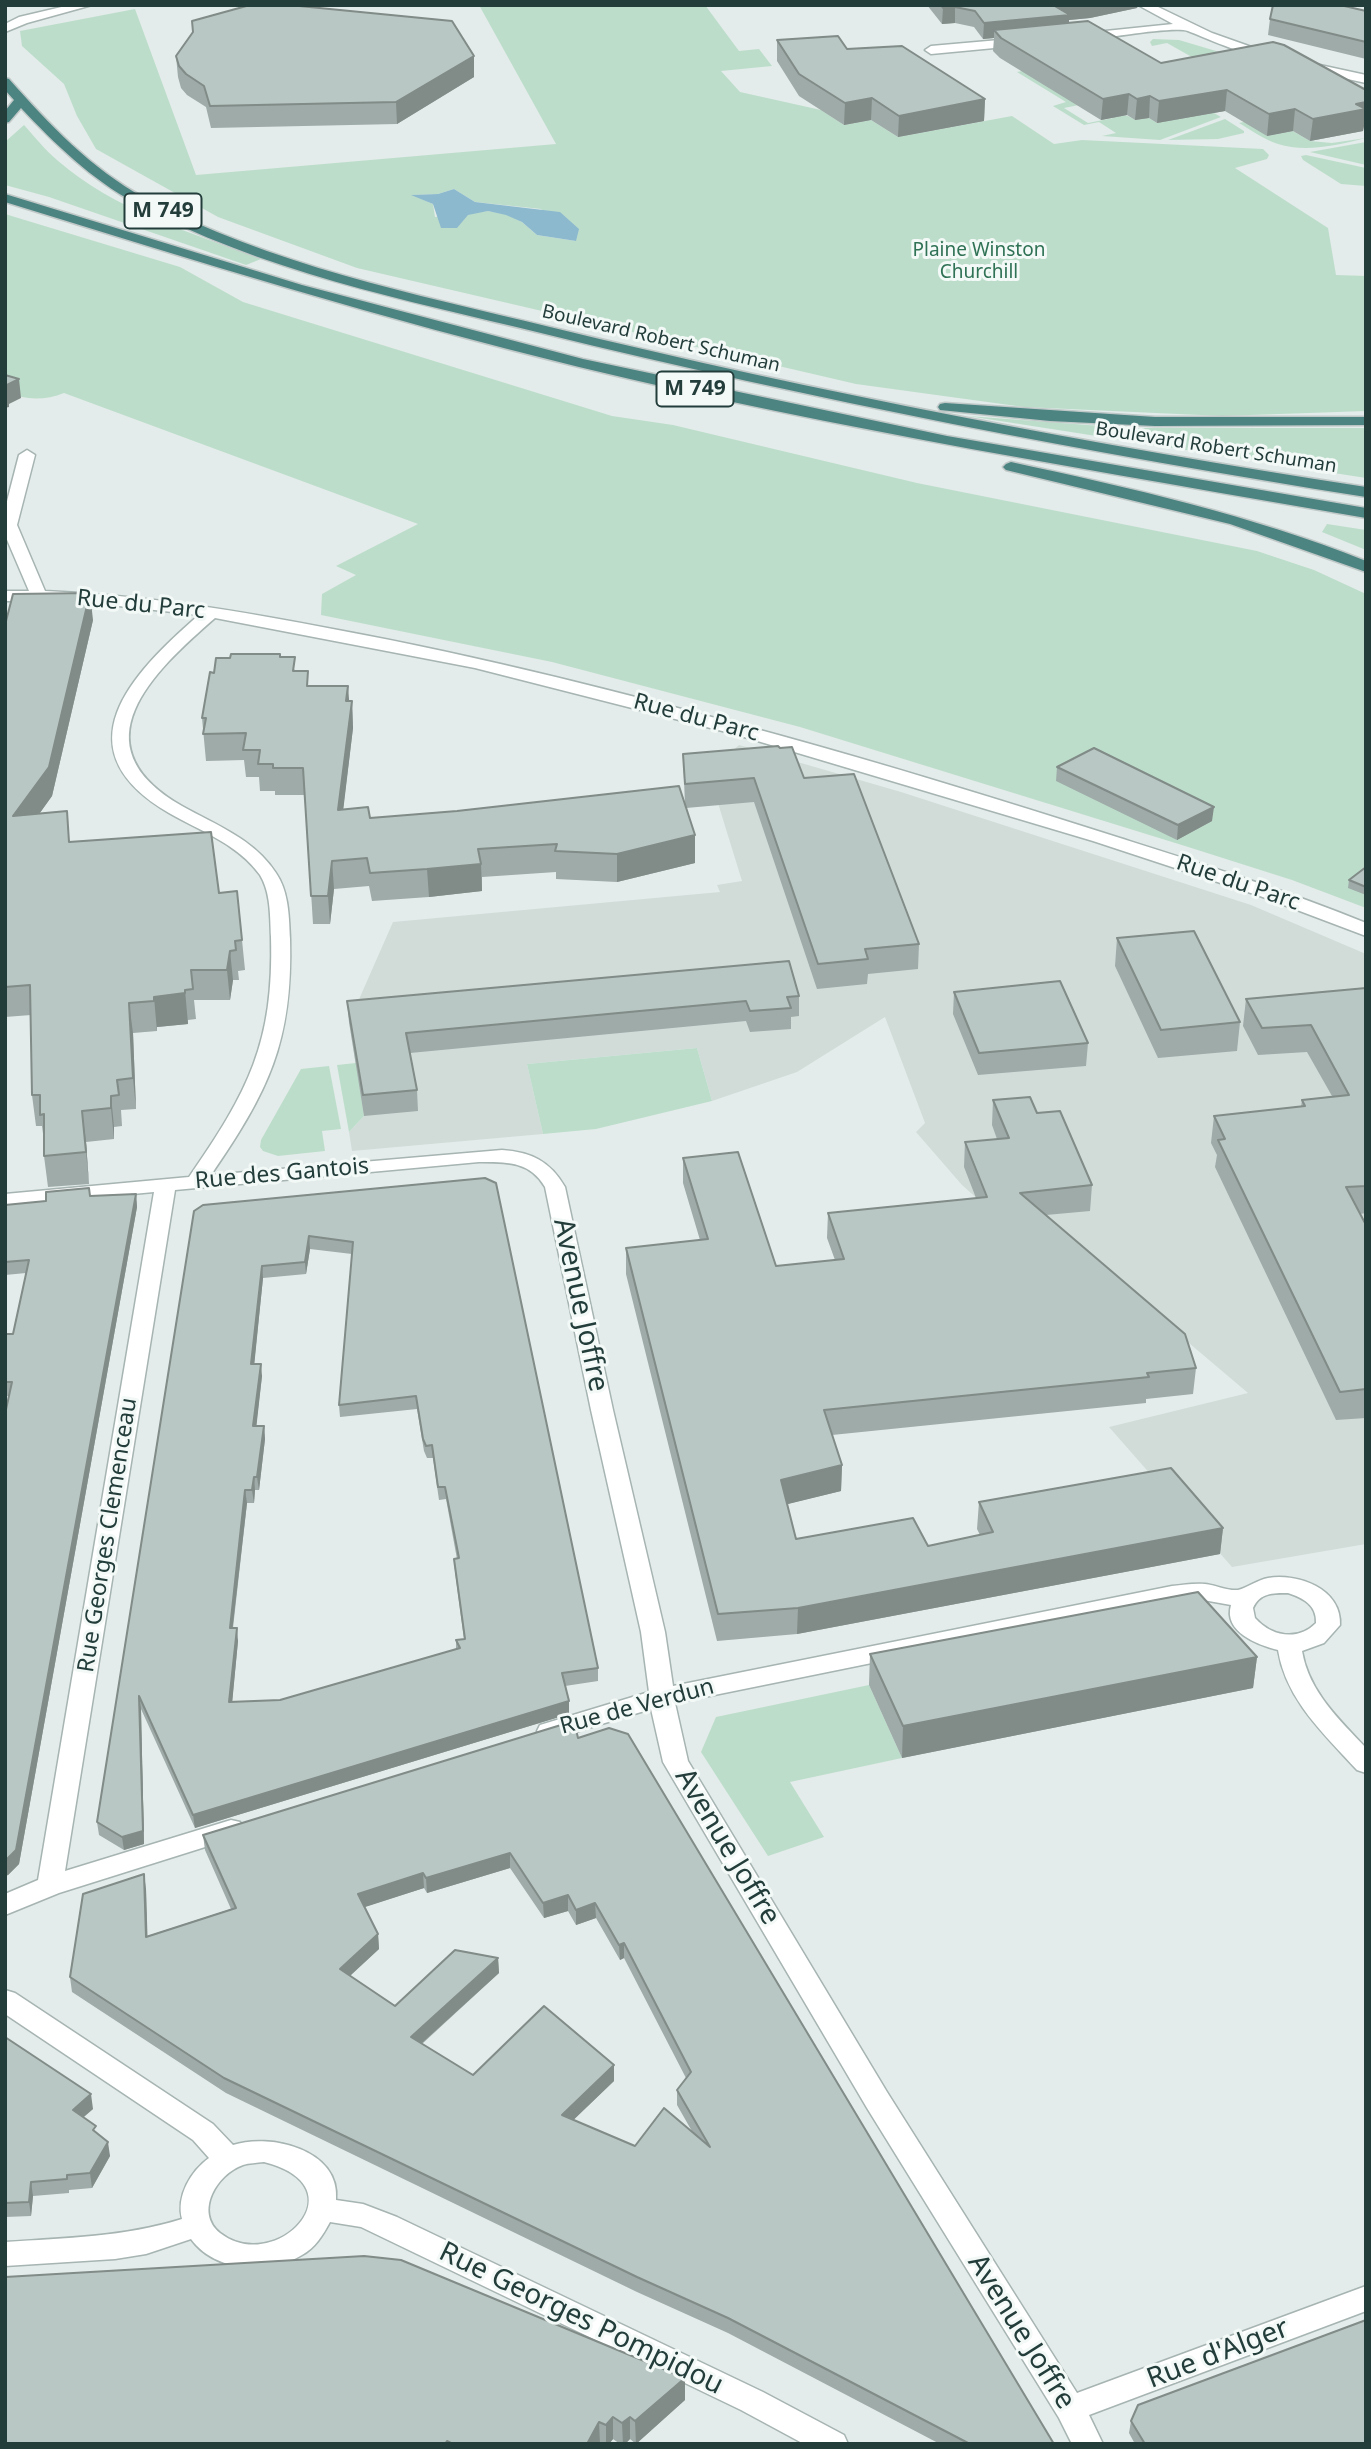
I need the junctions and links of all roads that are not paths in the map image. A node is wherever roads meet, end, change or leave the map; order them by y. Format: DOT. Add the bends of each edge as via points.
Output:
graph roads {
  1 [pos="66,5"];
  2 [pos="76,5"];
  3 [pos="86,5"];
  4 [pos="1144,5"];
  5 [pos="9,13"];
  6 [pos="1184,26"];
  7 [pos="5,28"];
  8 [pos="1068,38"];
  9 [pos="1042,40"];
  10 [pos="931,50"];
  11 [pos="1366,79"];
  12 [pos="6,80"];
  13 [pos="21,100"];
  14 [pos="5,119"];
  15 [pos="5,198"];
  16 [pos="581,363"];
  17 [pos="716,372"];
  18 [pos="1366,421"];
  19 [pos="27,455"];
  20 [pos="1366,492"];
  21 [pos="1366,513"];
  22 [pos="1366,568"];
  23 [pos="39,595"];
  24 [pos="5,596"];
  25 [pos="212,612"];
  26 [pos="1366,930"];
  27 [pos="551,1178"];
  28 [pos="196,1181"];
  29 [pos="166,1184"];
  30 [pos="5,1200"];
  31 [pos="1245,1599"];
  32 [pos="1289,1645"];
  33 [pos="662,1696"];
  34 [pos="521,1739"];
  35 [pos="1366,1764"];
  36 [pos="257,1821"];
  37 [pos="50,1886"];
  38 [pos="5,1905"];
  39 [pos="5,2000"];
  40 [pos="228,2159"];
  41 [pos="323,2209"];
  42 [pos="196,2226"];
  43 [pos="5,2254"];
  44 [pos="1366,2298"];
  45 [pos="1070,2409"];
  46 [pos="833,2444"];
  47 [pos="1088,2444"];
  1 -- 5 [label="street"];
  2 -- 5 [label="street"];
  3 -- 7 [label="street"];
  4 -- 6 [label="street"];
  6 -- 8 [label="street"];
  6 -- 11 [label="street" via="1286,60"];
  9 -- 10 [label="street"];
  12 -- 13 [label="highway, Boulevard Robert Schuman / M 749"];
  13 -- 14 [label="highway"];
  13 -- 17 [label="highway, Boulevard Robert Schuman / M 749" via="77,158 112,184 232,240 429,301"];
  15 -- 16 [label="highway, Boulevard Robert Schuman / M 749" via="339,300"];
  16 -- 21 [label="highway, Boulevard Robert Schuman / M 749" via="936,439"];
  16 -- 22 [label="highway" via="753,411 1155,499 1277,533"];
  17 -- 18 [label="highway" via="1003,413 1189,422"];
  17 -- 20 [label="highway, Boulevard Robert Schuman / M 749" via="1058,441"];
  19 -- 23 [label="street" via="9,525"];
  23 -- 24 [label="street, Rue du Parc"];
  23 -- 25 [label="street, Rue du Parc"];
  25 -- 26 [label="street, Rue du Parc" via="480,662 764,736 1238,881"];
  25 -- 28 [label="street" via="139,684 125,706 117,738 131,775 170,806 244,849 268,875 278,906 280,985 273,1038 249,1096"];
  27 -- 28 [label="street, Rue des Gantois" via="531,1161 496,1156"];
  27 -- 33 [label="street, Avenue Joffre" via="654,1639"];
  28 -- 29 [label="street, Rue des Gantois"];
  29 -- 30 [label="street, Rue des Gantois"];
  29 -- 37 [label="street, Rue Georges Clemenceau"];
  31 -- 32 [label="street" via="1242,1617 1249,1629"];
  31 -- 32 [label="street" via="1258,1589 1288,1585 1324,1603 1329,1618 1324,1632 1310,1642"];
  31 -- 33 [label="street, Rue de Verdun" via="1203,1592 1172,1594"];
  32 -- 35 [label="street" via="1292,1668 1303,1692"];
  33 -- 34 [label="street, Rue de Verdun"];
  33 -- 45 [label="street, Avenue Joffre" via="664,1730 676,1762 877,2100"];
  36 -- 37 [label="street"];
  37 -- 38 [label="street"];
  39 -- 40 [label="street" via="203,2132"];
  40 -- 41 [label="street" via="264,2151 298,2158 320,2180"];
  40 -- 42 [label="street" via="198,2188 193,2208"];
  41 -- 42 [label="street" via="316,2226 302,2240 263,2256 223,2250 206,2240"];
  41 -- 46 [label="street, Rue Georges Pompidou" via="387,2225 752,2400"];
  42 -- 43 [label="street" via="115,2247"];
  44 -- 45 [label="street, Rue d'Alger"];
  45 -- 47 [label="street, Avenue Joffre"];
}
